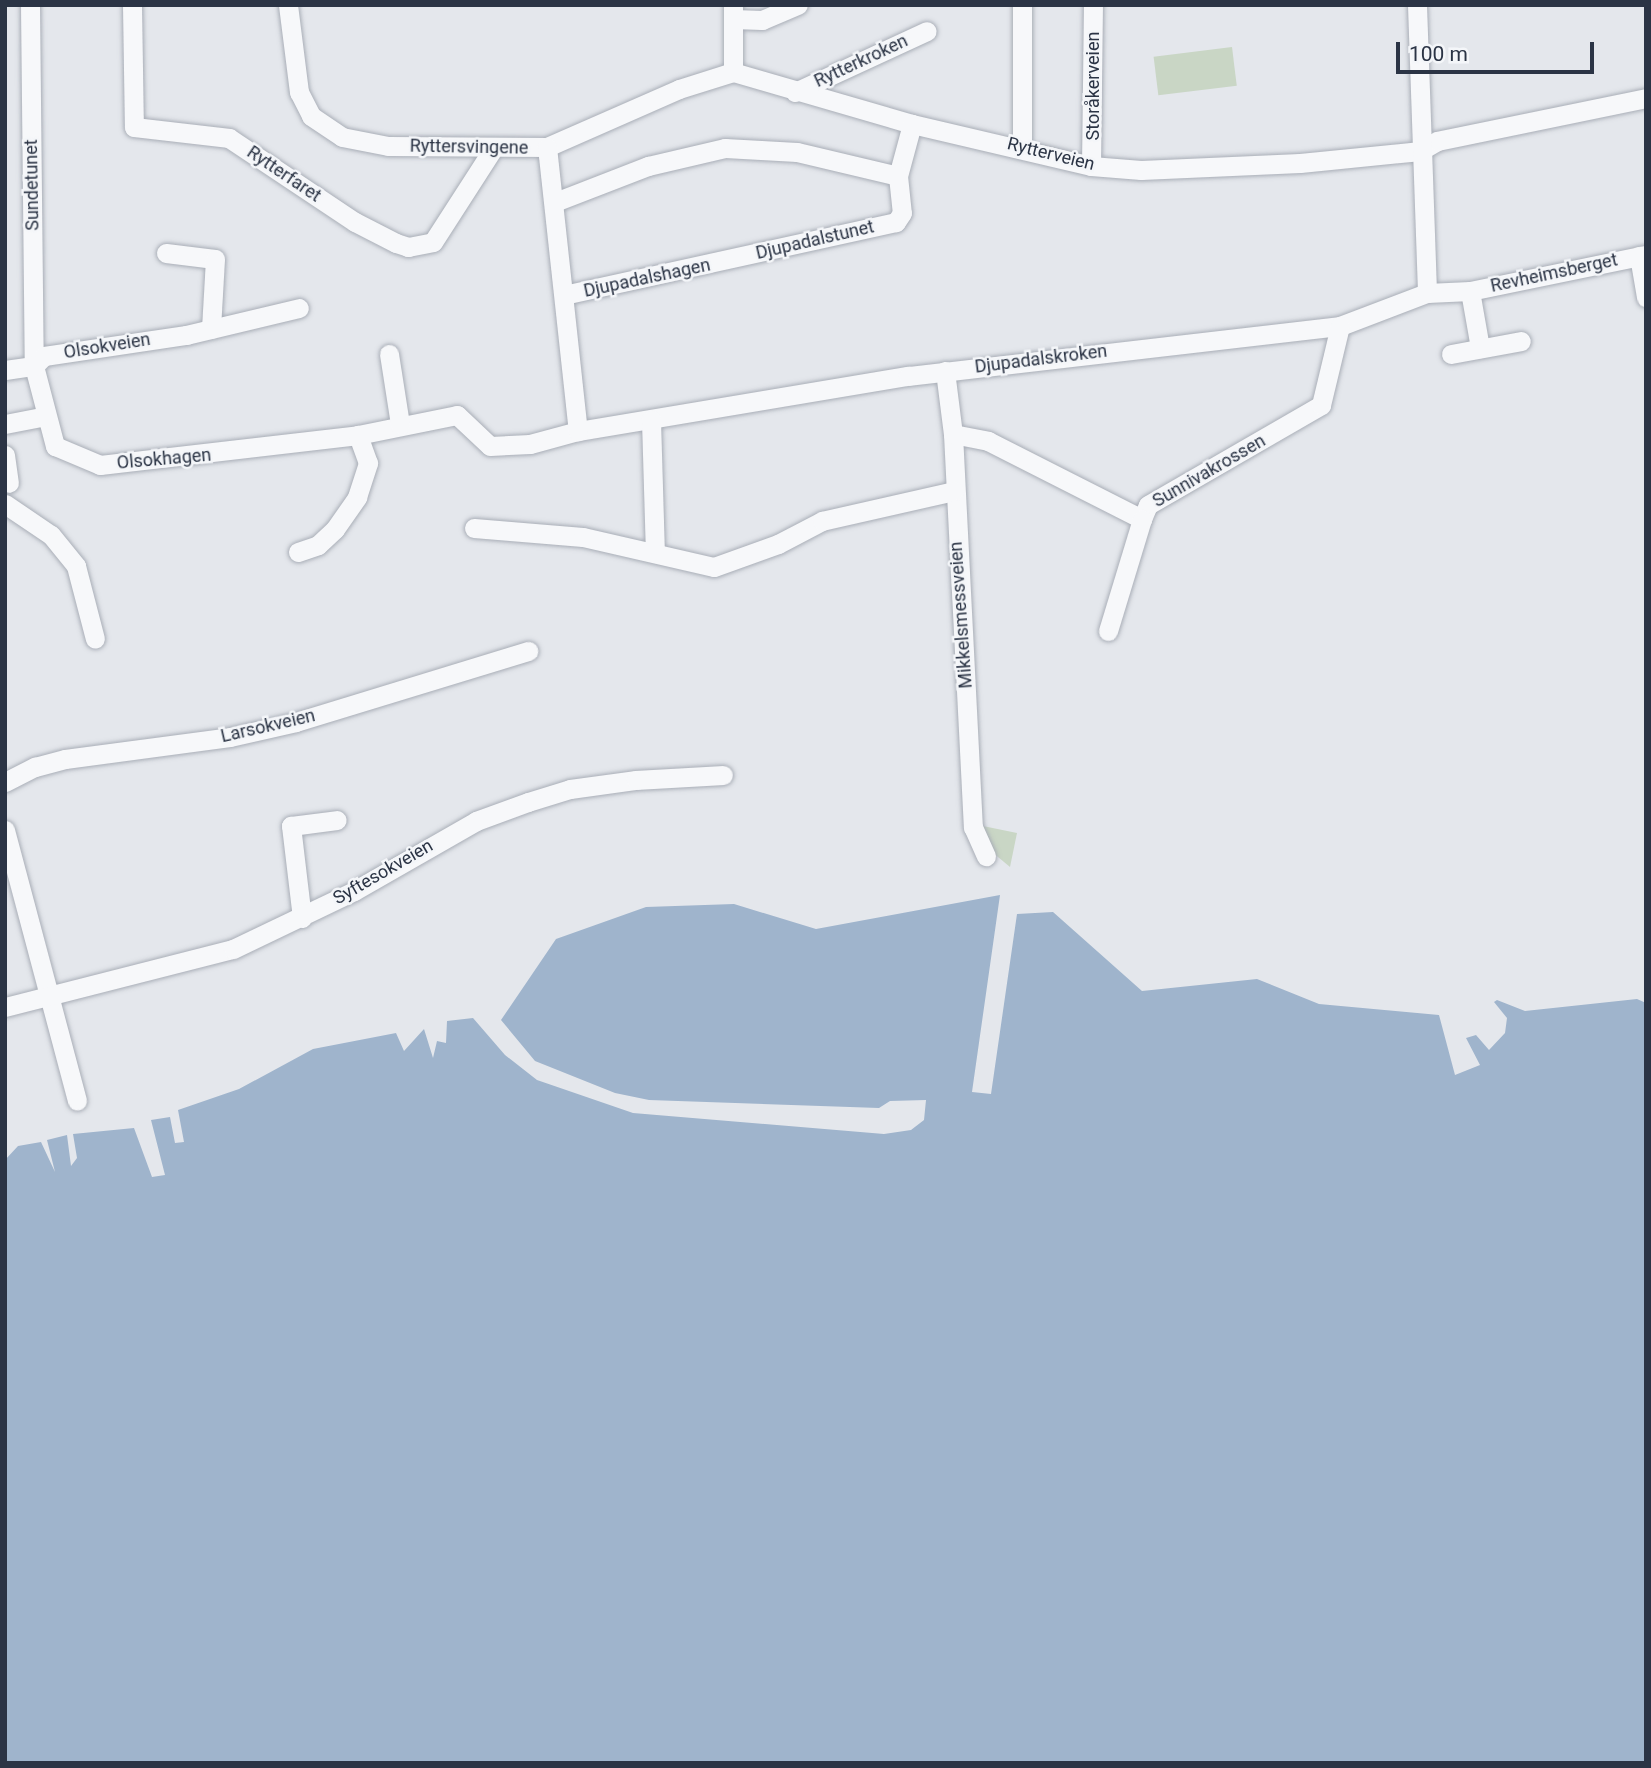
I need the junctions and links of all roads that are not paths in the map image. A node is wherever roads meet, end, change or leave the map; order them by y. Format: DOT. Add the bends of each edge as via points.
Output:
graph roads {
  1 [pos="30,5"];
  2 [pos="132,5"];
  3 [pos="288,5"];
  4 [pos="798,5"];
  5 [pos="1022,5"];
  6 [pos="1093,5"];
  7 [pos="1417,5"];
  8 [pos="733,12"];
  9 [pos="927,31"];
  10 [pos="733,72"];
  11 [pos="795,92"];
  12 [pos="1646,98"];
  13 [pos="912,124"];
  14 [pos="547,147"];
  15 [pos="1022,147"];
  16 [pos="493,149"];
  17 [pos="1420,151"];
  18 [pos="1091,166"];
  19 [pos="898,176"];
  20 [pos="555,202"];
  21 [pos="167,251"];
  22 [pos="1642,255"];
  23 [pos="729,260"];
  24 [pos="1470,291"];
  25 [pos="1427,293"];
  26 [pos="565,295"];
  27 [pos="1646,297"];
  28 [pos="299,308"];
  29 [pos="1340,326"];
  30 [pos="212,330"];
  31 [pos="1521,341"];
  32 [pos="1480,348"];
  33 [pos="389,354"];
  34 [pos="1451,354"];
  35 [pos="34,366"];
  36 [pos="5,370"];
  37 [pos="945,371"];
  38 [pos="46,416"];
  39 [pos="440,416"];
  40 [pos="651,420"];
  41 [pos="5,424"];
  42 [pos="400,424"];
  43 [pos="578,431"];
  44 [pos="953,434"];
  45 [pos="358,435"];
  46 [pos="5,454"];
  47 [pos="9,483"];
  48 [pos="954,491"];
  49 [pos="5,504"];
  50 [pos="1142,519"];
  51 [pos="474,528"];
  52 [pos="655,551"];
  53 [pos="298,552"];
  54 [pos="1108,631"];
  55 [pos="95,639"];
  56 [pos="528,651"];
  57 [pos="723,775"];
  58 [pos="5,782"];
  59 [pos="337,820"];
  60 [pos="5,830"];
  61 [pos="986,856"];
  62 [pos="302,918"];
  63 [pos="49,999"];
  64 [pos="5,1007"];
  65 [pos="77,1101"];
  1 -- 35 [label="street, Sundetunet"];
  2 -- 16 [label="street, Rytterfaret" via="134,127 229,138 355,222 396,243 408,247 433,242"];
  3 -- 16 [label="street, Ryttersvingene" via="299,92 311,116 342,137 388,146"];
  4 -- 8 [label="street" via="762,20"];
  5 -- 15 [label="street"];
  6 -- 18 [label="street, Storåkerveien"];
  7 -- 17 [label="street"];
  8 -- 10 [label="street"];
  9 -- 11 [label="street, Rytterkroken"];
  10 -- 11 [label="street, Rytterveien"];
  10 -- 14 [label="street, Ryttersvingene" via="679,89"];
  11 -- 13 [label="street, Rytterveien"];
  12 -- 17 [label="street, Rytterveien" via="1437,141"];
  13 -- 15 [label="street, Rytterveien"];
  13 -- 19 [label="street, Djupadalstunet"];
  14 -- 16 [label="street, Ryttersvingene"];
  14 -- 20 [label="street"];
  15 -- 18 [label="street, Rytterveien"];
  17 -- 18 [label="street, Rytterveien" via="1183,170"];
  17 -- 25 [label="street"];
  19 -- 20 [label="street" via="797,152 725,148 648,166"];
  19 -- 23 [label="street, Djupadalstunet" via="902,213 896,222"];
  20 -- 26 [label="street"];
  21 -- 30 [label="street" via="215,259"];
  22 -- 24 [label="street, Revheimsberget"];
  22 -- 27 [label="street, Revheimsberget"];
  23 -- 26 [label="street, Djupadalshagen"];
  24 -- 25 [label="street, Revheimsberget"];
  24 -- 32 [label="street, Revheimsberget"];
  25 -- 29 [label="street, Djupadalskroken"];
  26 -- 43 [label="street"];
  28 -- 30 [label="street, Olsokveien"];
  29 -- 37 [label="street, Djupadalskroken"];
  29 -- 50 [label="street, Sunnivakrossen" via="1321,405 1148,505"];
  30 -- 35 [label="street, Olsokveien" via="44,356"];
  31 -- 32 [label="street"];
  32 -- 34 [label="street"];
  33 -- 42 [label="street"];
  35 -- 36 [label="street, Olsokveien"];
  35 -- 38 [label="street, Olsokhagen"];
  37 -- 40 [label="street, Djupadalskroken"];
  37 -- 44 [label="street, Mikkelsmessveien"];
  38 -- 41 [label="street"];
  38 -- 45 [label="street, Olsokhagen" via="55,446 100,465"];
  39 -- 42 [label="street, Olsokhagen"];
  39 -- 43 [label="street, Djupadalskroken" via="457,415 490,446 530,444"];
  40 -- 43 [label="street, Djupadalskroken"];
  40 -- 52 [label="street"];
  42 -- 45 [label="street, Olsokhagen"];
  44 -- 48 [label="street, Mikkelsmessveien"];
  44 -- 50 [label="street, Sunnivakrossen" via="988,441"];
  45 -- 53 [label="street" via="368,463 356,497 335,529 318,545"];
  46 -- 47 [label="street"];
  48 -- 52 [label="street" via="822,521 726,566"];
  48 -- 61 [label="street, Mikkelsmessveien" via="973,827"];
  49 -- 55 [label="street" via="51,535 76,566"];
  50 -- 54 [label="street"];
  51 -- 52 [label="street" via="583,537"];
  56 -- 58 [label="street, Larsokveien" via="296,722 230,737 65,760 35,767"];
  57 -- 62 [label="street, Syftesokveien" via="570,789 528,802 434,842"];
  59 -- 62 [label="street" via="290,826"];
  60 -- 63 [label="street"];
  62 -- 63 [label="street, Syftesokveien" via="233,949"];
  63 -- 64 [label="street, Syftesokveien"];
  63 -- 65 [label="street"];
}
